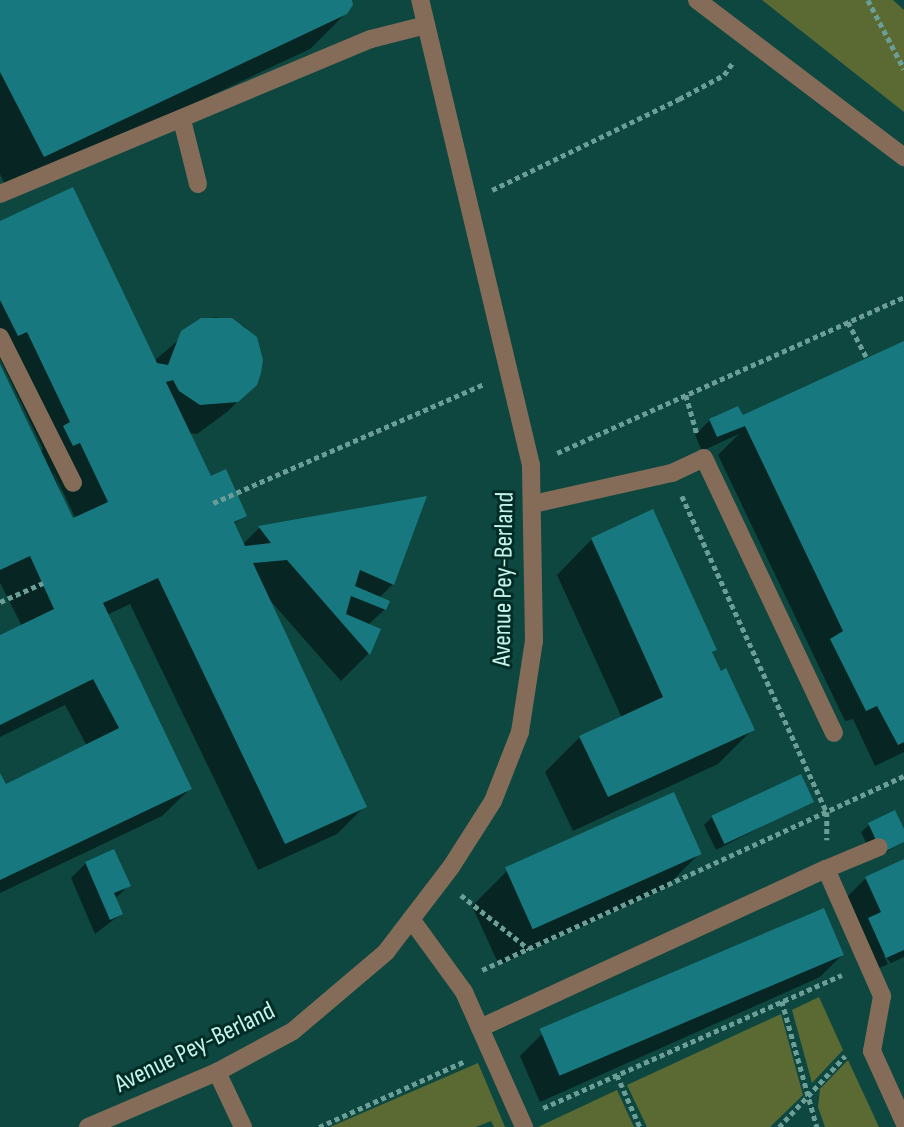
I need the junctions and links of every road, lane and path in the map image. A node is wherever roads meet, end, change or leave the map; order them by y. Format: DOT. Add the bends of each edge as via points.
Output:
graph roads {
  1 [pos="420,0"];
  2 [pos="698,0"];
  3 [pos="868,0"];
  4 [pos="426,25"];
  5 [pos="750,38"];
  6 [pos="904,69"];
  7 [pos="182,120"];
  8 [pos="904,157"];
  9 [pos="198,184"];
  10 [pos="0,194"];
  11 [pos="470,201"];
  12 [pos="904,297"];
  13 [pos="848,322"];
  14 [pos="0,337"];
  15 [pos="867,358"];
  16 [pos="510,372"];
  17 [pos="686,395"];
  18 [pos="704,458"];
  19 [pos="531,465"];
  20 [pos="73,484"];
  21 [pos="213,503"];
  22 [pos="534,504"];
  23 [pos="686,505"];
  24 [pos="43,583"];
  25 [pos="0,602"];
  26 [pos="834,733"];
  27 [pos="904,775"];
  28 [pos="827,812"];
  29 [pos="879,847"];
  30 [pos="826,869"];
  31 [pos="441,880"];
  32 [pos="411,919"];
  33 [pos="529,949"];
  34 [pos="868,964"];
  35 [pos="455,980"];
  36 [pos="782,1002"];
  37 [pos="480,1027"];
  38 [pos="874,1039"];
  39 [pos="490,1050"];
  40 [pos="217,1072"];
  41 [pos="617,1075"];
  42 [pos="807,1099"];
  43 [pos="904,1122"];
  44 [pos="522,1123"];
  45 [pos="88,1127"];
  46 [pos="243,1127"];
  47 [pos="319,1127"];
  48 [pos="640,1127"];
  49 [pos="779,1127"];
  50 [pos="817,1127"];
  1 -- 4 [label="street, Avenue Pey-Berland"];
  2 -- 5 [label="street"];
  3 -- 6 [label="path"];
  4 -- 7 [label="street" via="371,39"];
  4 -- 11 [label="street, Avenue Pey-Berland"];
  5 -- 8 [label="street"];
  5 -- 11 [label="path" via="724,75"];
  7 -- 9 [label="street"];
  7 -- 10 [label="street"];
  11 -- 16 [label="street, Avenue Pey-Berland"];
  12 -- 13 [label="path"];
  13 -- 15 [label="path"];
  13 -- 17 [label="path"];
  14 -- 20 [label="street"];
  16 -- 19 [label="street, Avenue Pey-Berland"];
  16 -- 21 [label="path"];
  17 -- 18 [label="path"];
  17 -- 19 [label="path"];
  18 -- 22 [label="street" via="672,473"];
  18 -- 26 [label="street"];
  19 -- 22 [label="street, Avenue Pey-Berland"];
  22 -- 31 [label="street, Avenue Pey-Berland" via="534,641 520,732 493,801"];
  23 -- 28 [label="path"];
  24 -- 25 [label="path"];
  27 -- 28 [label="path"];
  28 -- 33 [label="path"];
  29 -- 30 [label="street"];
  30 -- 34 [label="street"];
  30 -- 37 [label="street"];
  31 -- 32 [label="street, Avenue Pey-Berland"];
  31 -- 33 [label="path"];
  32 -- 35 [label="street"];
  32 -- 40 [label="street, Avenue Pey-Berland" via="386,952 293,1031"];
  33 -- 35 [label="path"];
  34 -- 36 [label="path"];
  34 -- 38 [label="street" via="882,996"];
  35 -- 37 [label="street"];
  36 -- 41 [label="path"];
  36 -- 42 [label="path"];
  37 -- 39 [label="street"];
  38 -- 42 [label="path" via="846,1055"];
  38 -- 43 [label="street" via="872,1051"];
  39 -- 44 [label="street"];
  39 -- 47 [label="path"];
  40 -- 45 [label="street, Avenue Pey-Berland"];
  40 -- 46 [label="street"];
  41 -- 44 [label="path"];
  41 -- 48 [label="path"];
  42 -- 49 [label="path"];
  42 -- 50 [label="path"];
}
